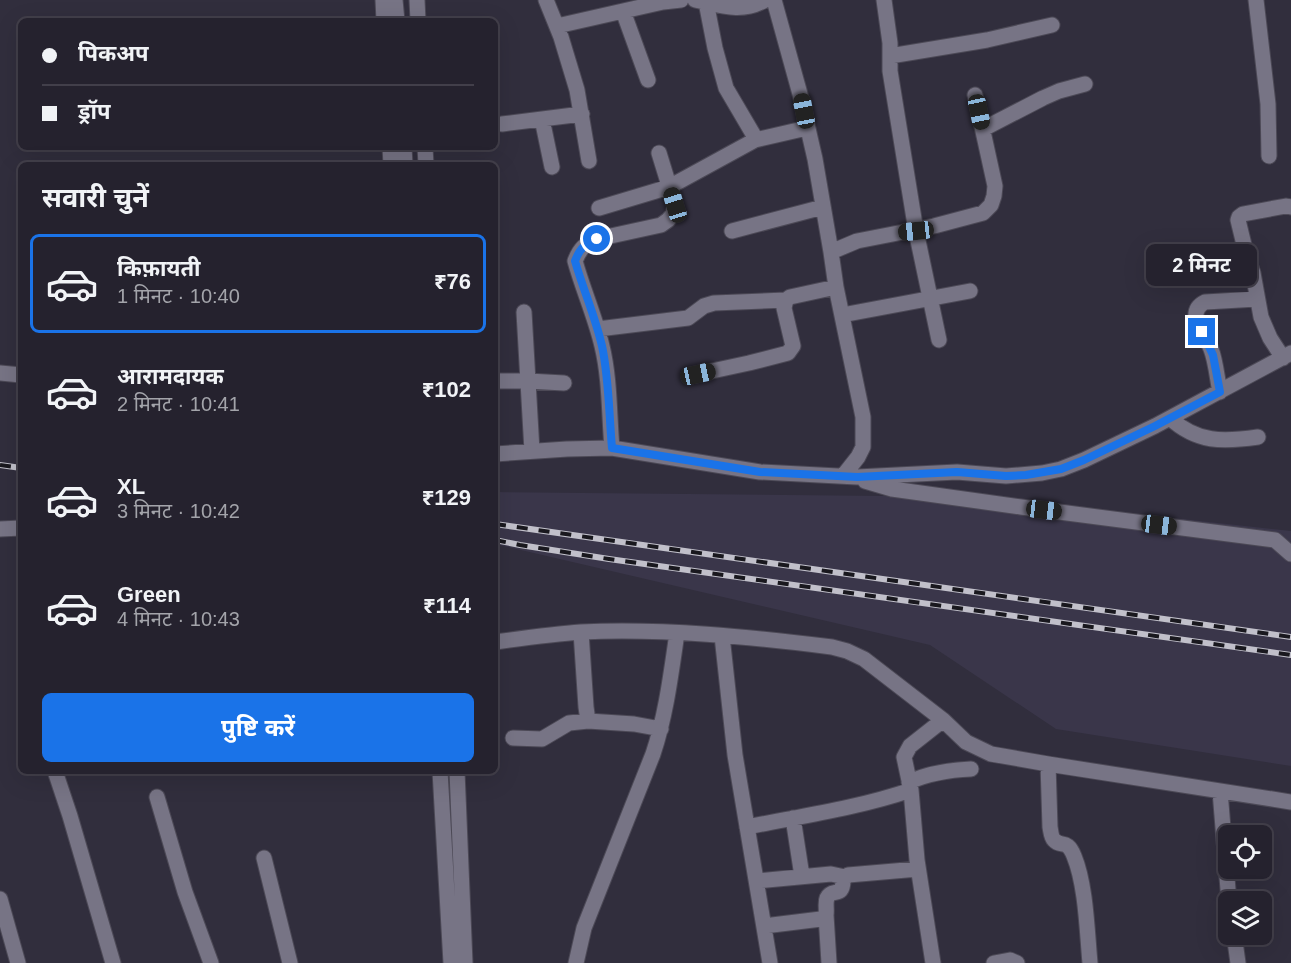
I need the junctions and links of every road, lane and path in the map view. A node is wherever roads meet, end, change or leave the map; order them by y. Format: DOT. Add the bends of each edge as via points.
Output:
graph roads {
  1 [pos="382,0"];
  2 [pos="395,0"];
  3 [pos="419,0"];
  4 [pos="546,0"];
  5 [pos="681,0"];
  6 [pos="765,0"];
  7 [pos="774,0"];
  8 [pos="884,0"];
  9 [pos="1256,0"];
  10 [pos="700,1"];
  11 [pos="623,11"];
  12 [pos="384,18"];
  13 [pos="397,18"];
  14 [pos="418,18"];
  15 [pos="1052,25"];
  16 [pos="556,26"];
  17 [pos="890,56"];
  18 [pos="648,80"];
  19 [pos="1085,84"];
  20 [pos="975,95"];
  21 [pos="582,114"];
  22 [pos="542,119"];
  23 [pos="502,123"];
  24 [pos="807,128"];
  25 [pos="983,129"];
  26 [pos="755,140"];
  27 [pos="659,153"];
  28 [pos="1269,156"];
  29 [pos="589,160"];
  30 [pos="552,167"];
  31 [pos="669,187"];
  32 [pos="823,207"];
  33 [pos="1291,207"];
  34 [pos="600,208"];
  35 [pos="732,231"];
  36 [pos="916,231"];
  37 [pos="831,252"];
  38 [pos="836,287"];
  39 [pos="970,291"];
  40 [pos="931,298"];
  41 [pos="1257,299"];
  42 [pos="786,300"];
  43 [pos="524,312"];
  44 [pos="842,315"];
  45 [pos="598,329"];
  46 [pos="939,340"];
  47 [pos="1287,355"];
  48 [pos="0,373"];
  49 [pos="698,374"];
  50 [pos="18,375"];
  51 [pos="498,381"];
  52 [pos="528,381"];
  53 [pos="564,383"];
  54 [pos="1220,392"];
  55 [pos="1170,418"];
  56 [pos="1258,437"];
  57 [pos="612,448"];
  58 [pos="532,451"];
  59 [pos="498,454"];
  60 [pos="847,477"];
  61 [pos="18,528"];
  62 [pos="0,529"];
  63 [pos="1291,554"];
  64 [pos="581,632"];
  65 [pos="677,633"];
  66 [pos="722,636"];
  67 [pos="498,642"];
  68 [pos="943,720"];
  69 [pos="588,721"];
  70 [pos="661,729"];
  71 [pos="513,738"];
  72 [pos="1048,764"];
  73 [pos="971,770"];
  74 [pos="57,774"];
  75 [pos="440,774"];
  76 [pos="457,774"];
  77 [pos="910,786"];
  78 [pos="1220,791"];
  79 [pos="156,797"];
  80 [pos="1291,802"];
  81 [pos="793,818"];
  82 [pos="747,827"];
  83 [pos="264,858"];
  84 [pos="918,869"];
  85 [pos="802,876"];
  86 [pos="845,877"];
  87 [pos="757,881"];
  88 [pos="1228,891"];
  89 [pos="0,899"];
  90 [pos="826,915"];
  91 [pos="764,926"];
  92 [pos="6,940"];
  93 [pos="1236,945"];
  94 [pos="18,963"];
  95 [pos="113,963"];
  96 [pos="211,963"];
  97 [pos="290,963"];
  98 [pos="451,963"];
  99 [pos="465,963"];
  100 [pos="576,963"];
  101 [pos="770,963"];
  102 [pos="830,963"];
  103 [pos="933,963"];
  104 [pos="994,963"];
  105 [pos="1017,963"];
  106 [pos="1090,963"];
  107 [pos="1238,963"];
  1 -- 12 [label="street"];
  2 -- 13 [label="street"];
  3 -- 14 [label="street"];
  4 -- 16 [label="street"];
  5 -- 11 [label="street"];
  6 -- 10 [label="street" via="742,8"];
  7 -- 24 [label="street"];
  8 -- 17 [label="street"];
  9 -- 28 [label="street" via="1268,104"];
  10 -- 26 [label="street" via="726,88"];
  11 -- 16 [label="street"];
  11 -- 18 [label="street"];
  15 -- 17 [label="street"];
  16 -- 21 [label="street" via="572,69"];
  17 -- 36 [label="street"];
  19 -- 25 [label="street" via="1043,98"];
  20 -- 25 [label="street"];
  21 -- 22 [label="street"];
  21 -- 29 [label="street"];
  22 -- 23 [label="street"];
  22 -- 30 [label="street"];
  24 -- 26 [label="street"];
  24 -- 32 [label="street"];
  25 -- 36 [label="street" via="995,186 991,205 983,213"];
  26 -- 31 [label="street"];
  27 -- 31 [label="street"];
  31 -- 34 [label="street"];
  31 -- 45 [label="street" via="675,205 673,214 661,225 597,239 579,251 575,261"];
  32 -- 35 [label="street"];
  32 -- 37 [label="street"];
  33 -- 41 [label="street" via="1239,217"];
  36 -- 37 [label="street" via="857,241"];
  36 -- 40 [label="street"];
  37 -- 38 [label="street"];
  38 -- 42 [label="street"];
  38 -- 44 [label="street"];
  39 -- 40 [label="street"];
  40 -- 44 [label="street"];
  40 -- 46 [label="street"];
  41 -- 47 [label="street" via="1266,329"];
  41 -- 54 [label="street" via="1205,302 1197,310 1198,325 1213,355"];
  42 -- 45 [label="street" via="714,303 688,318"];
  42 -- 49 [label="street" via="784,308 793,346 788,353"];
  43 -- 52 [label="street"];
  44 -- 60 [label="street" via="863,417 862,447"];
  45 -- 57 [label="street"];
  47 -- 54 [label="street"];
  48 -- 50 [label="street"];
  51 -- 52 [label="street"];
  52 -- 53 [label="street"];
  52 -- 58 [label="street"];
  54 -- 55 [label="street"];
  55 -- 56 [label="street" via="1194,435 1208,439"];
  55 -- 60 [label="street" via="1084,460 1042,473"];
  57 -- 58 [label="street"];
  57 -- 60 [label="street" via="760,472"];
  58 -- 59 [label="street"];
  60 -- 63 [label="street" via="892,489 1275,540"];
  61 -- 62 [label="street"];
  64 -- 65 [label="street"];
  64 -- 67 [label="street"];
  64 -- 69 [label="street"];
  65 -- 66 [label="street"];
  65 -- 70 [label="street"];
  66 -- 68 [label="street" via="847,651 876,666"];
  66 -- 82 [label="street"];
  68 -- 72 [label="street" via="966,742 991,754"];
  68 -- 77 [label="street" via="906,752 904,762"];
  69 -- 70 [label="street"];
  69 -- 71 [label="street" via="569,723 542,739"];
  70 -- 100 [label="street" via="584,928"];
  72 -- 78 [label="street"];
  72 -- 106 [label="street" via="1051,835 1056,843 1070,848 1080,875"];
  73 -- 77 [label="street" via="940,772 921,777"];
  74 -- 95 [label="street"];
  75 -- 98 [label="street"];
  76 -- 99 [label="street"];
  77 -- 81 [label="street" via="857,806"];
  77 -- 84 [label="street"];
  78 -- 80 [label="street"];
  78 -- 88 [label="street"];
  79 -- 96 [label="street"];
  81 -- 82 [label="street"];
  81 -- 85 [label="street"];
  82 -- 87 [label="street"];
  83 -- 97 [label="street"];
  84 -- 86 [label="street"];
  84 -- 103 [label="street"];
  85 -- 86 [label="street"];
  85 -- 87 [label="street"];
  86 -- 90 [label="street" via="842,890 827,898"];
  87 -- 91 [label="street"];
  89 -- 92 [label="street"];
  90 -- 91 [label="street" via="821,919"];
  90 -- 102 [label="street"];
  91 -- 101 [label="street"];
  92 -- 94 [label="street"];
  93 -- 107 [label="street"];
  104 -- 105 [label="street"];
}
